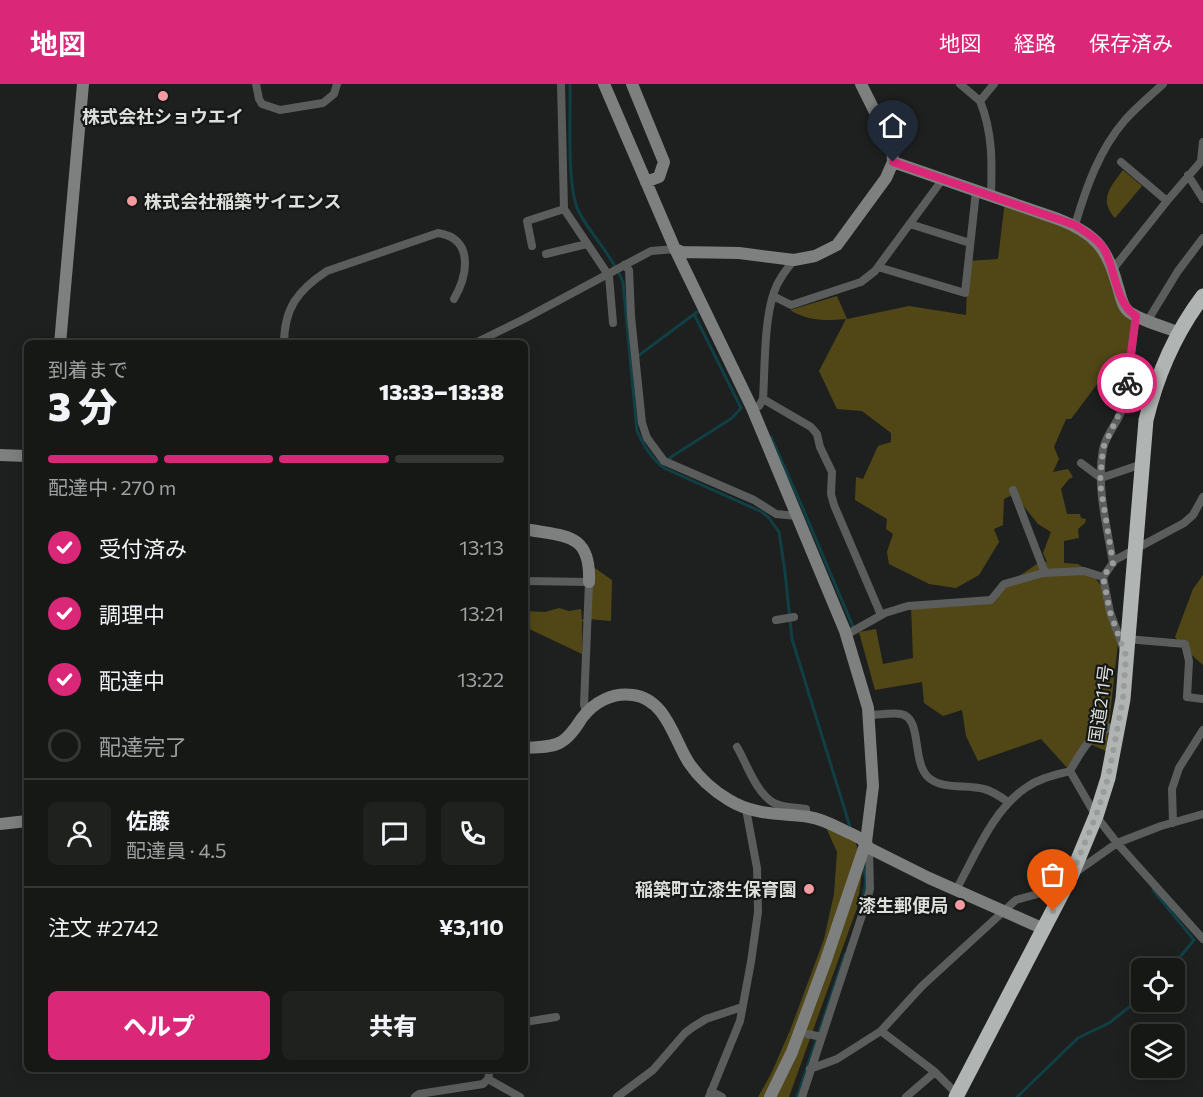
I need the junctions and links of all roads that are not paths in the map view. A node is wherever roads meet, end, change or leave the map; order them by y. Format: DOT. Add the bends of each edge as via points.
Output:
graph roads {
  1 [pos="83,84"];
  2 [pos="256,84"];
  3 [pos="337,84"];
  4 [pos="561,84"];
  5 [pos="604,84"];
  6 [pos="632,84"];
  7 [pos="861,84"];
  8 [pos="960,84"];
  9 [pos="994,84"];
  10 [pos="1162,84"];
  11 [pos="980,101"];
  12 [pos="1203,142"];
  13 [pos="1202,160"];
  14 [pos="893,162"];
  15 [pos="1121,162"];
  16 [pos="1188,175"];
  17 [pos="942,180"];
  18 [pos="646,182"];
  19 [pos="976,191"];
  20 [pos="991,196"];
  21 [pos="1203,199"];
  22 [pos="1167,201"];
  23 [pos="564,209"];
  24 [pos="910,224"];
  25 [pos="1075,225"];
  26 [pos="1203,238"];
  27 [pos="970,243"];
  28 [pos="587,244"];
  29 [pos="532,246"];
  30 [pos="675,249"];
  31 [pos="546,254"];
  32 [pos="794,260"];
  33 [pos="624,265"];
  34 [pos="878,267"];
  35 [pos="1113,269"];
  36 [pos="606,273"];
  37 [pos="773,296"];
  38 [pos="1203,296"];
  39 [pos="454,299"];
  40 [pos="1136,316"];
  41 [pos="1148,320"];
  42 [pos="613,323"];
  43 [pos="1178,333"];
  44 [pos="60,340"];
  45 [pos="284,340"];
  46 [pos="481,340"];
  47 [pos="763,399"];
  48 [pos="753,408"];
  49 [pos="0,455"];
  50 [pos="24,456"];
  51 [pos="1081,463"];
  52 [pos="1142,465"];
  53 [pos="1101,478"];
  54 [pos="1013,490"];
  55 [pos="1203,497"];
  56 [pos="797,516"];
  57 [pos="528,529"];
  58 [pos="1135,548"];
  59 [pos="1113,563"];
  60 [pos="1045,573"];
  61 [pos="1103,577"];
  62 [pos="528,581"];
  63 [pos="589,582"];
  64 [pos="881,615"];
  65 [pos="794,617"];
  66 [pos="776,620"];
  67 [pos="846,636"];
  68 [pos="1128,639"];
  69 [pos="1126,656"];
  70 [pos="1203,699"];
  71 [pos="587,713"];
  72 [pos="869,715"];
  73 [pos="1118,725"];
  74 [pos="1203,730"];
  75 [pos="528,747"];
  76 [pos="737,747"];
  77 [pos="1070,771"];
  78 [pos="1008,801"];
  79 [pos="746,809"];
  80 [pos="1203,814"];
  81 [pos="1096,816"];
  82 [pos="806,817"];
  83 [pos="24,821"];
  84 [pos="1173,823"];
  85 [pos="0,824"];
  86 [pos="1117,843"];
  87 [pos="868,845"];
  88 [pos="1072,874"];
  89 [pos="956,890"];
  90 [pos="1003,911"];
  91 [pos="1044,929"];
  92 [pos="1203,939"];
  93 [pos="742,1006"];
  94 [pos="556,1017"];
  95 [pos="528,1022"];
  96 [pos="881,1030"];
  97 [pos="810,1069"];
  98 [pos="490,1072"];
  99 [pos="935,1072"];
  100 [pos="488,1079"];
  101 [pos="710,1094"];
  102 [pos="958,1096"];
  103 [pos="415,1097"];
  104 [pos="520,1097"];
  105 [pos="617,1097"];
  106 [pos="722,1097"];
  107 [pos="770,1097"];
  108 [pos="802,1097"];
  109 [pos="906,1097"];
  1 -- 44 [label="street"];
  2 -- 3 [label="street" via="262,104 280,110 323,103 334,94"];
  4 -- 23 [label="street"];
  5 -- 18 [label="street"];
  6 -- 18 [label="street" via="664,162 659,177"];
  7 -- 14 [label="street" via="892,146"];
  8 -- 11 [label="street"];
  9 -- 11 [label="street"];
  10 -- 25 [label="street" via="1111,138 1087,184"];
  11 -- 20 [label="street" via="990,132"];
  12 -- 13 [label="street"];
  13 -- 16 [label="street"];
  14 -- 17 [label="street"];
  14 -- 32 [label="street" via="837,245 815,256"];
  15 -- 22 [label="street"];
  16 -- 21 [label="street"];
  16 -- 22 [label="street"];
  17 -- 19 [label="street"];
  17 -- 24 [label="street"];
  18 -- 30 [label="street"];
  19 -- 20 [label="street"];
  19 -- 27 [label="street"];
  20 -- 25 [label="street"];
  22 -- 35 [label="street"];
  23 -- 28 [label="street"];
  23 -- 29 [label="street" via="527,221"];
  24 -- 27 [label="street"];
  24 -- 34 [label="street"];
  25 -- 35 [label="street" via="1097,241"];
  26 -- 41 [label="street"];
  27 -- 34 [label="street" via="965,293"];
  28 -- 31 [label="street"];
  28 -- 36 [label="street"];
  30 -- 32 [label="street"];
  30 -- 33 [label="street" via="651,251"];
  30 -- 48 [label="street"];
  32 -- 37 [label="street"];
  33 -- 36 [label="street"];
  33 -- 56 [label="street" via="629,270 642,423 647,438 664,461 754,500 776,514"];
  34 -- 37 [label="street" via="861,282 791,305"];
  35 -- 40 [label="street" via="1123,305"];
  36 -- 42 [label="street"];
  36 -- 46 [label="street"];
  37 -- 47 [label="street"];
  38 -- 43 [label="highway, 国道211号"];
  39 -- 45 [label="street" via="460,289 465,260 455,238 438,232 327,271 311,282 292,304"];
  40 -- 41 [label="street"];
  40 -- 53 [label="street" via="1128,379 1120,412 1103,448"];
  41 -- 43 [label="street"];
  43 -- 52 [label="highway, 国道211号" via="1154,389 1146,420"];
  47 -- 48 [label="street"];
  47 -- 64 [label="street" via="817,434 832,473 834,505"];
  48 -- 56 [label="street"];
  49 -- 50 [label="street"];
  51 -- 53 [label="street"];
  52 -- 53 [label="street"];
  52 -- 58 [label="highway, 国道211号"];
  53 -- 59 [label="street"];
  54 -- 60 [label="street"];
  55 -- 58 [label="street" via="1184,523"];
  56 -- 67 [label="street"];
  57 -- 63 [label="street" via="566,538 583,547 588,555"];
  58 -- 59 [label="street"];
  58 -- 68 [label="highway, 国道211号"];
  59 -- 61 [label="street"];
  60 -- 61 [label="street" via="1084,571"];
  60 -- 64 [label="street" via="1004,584 990,600 983,602 908,606"];
  61 -- 69 [label="street" via="1110,612"];
  62 -- 63 [label="street"];
  63 -- 71 [label="street"];
  64 -- 67 [label="street"];
  65 -- 66 [label="street"];
  67 -- 72 [label="street"];
  68 -- 69 [label="highway, 国道211号"];
  68 -- 70 [label="street" via="1185,644 1189,661 1187,697"];
  69 -- 73 [label="highway, 国道211号"];
  71 -- 75 [label="street" via="560,743"];
  71 -- 79 [label="street" via="618,694 652,703 668,722 698,775 729,801"];
  72 -- 78 [label="street" via="909,717 920,762 934,781 983,788"];
  72 -- 87 [label="street" via="873,786"];
  73 -- 77 [label="street" via="1103,729 1093,738"];
  73 -- 81 [label="highway, 国道211号"];
  74 -- 84 [label="street" via="1179,768 1172,789"];
  76 -- 82 [label="street" via="766,797 786,807 807,808"];
  77 -- 78 [label="street" via="1044,778"];
  77 -- 81 [label="street"];
  78 -- 89 [label="street"];
  79 -- 82 [label="street"];
  79 -- 93 [label="street" via="757,868 758,912"];
  80 -- 84 [label="street"];
  81 -- 86 [label="street"];
  81 -- 88 [label="highway, 国道211号"];
  82 -- 87 [label="street" via="831,823"];
  83 -- 85 [label="street"];
  84 -- 86 [label="street"];
  86 -- 88 [label="street"];
  86 -- 92 [label="street"];
  87 -- 89 [label="street"];
  87 -- 97 [label="street" via="870,889"];
  87 -- 107 [label="street" via="792,1052"];
  88 -- 90 [label="street" via="1041,893 1017,900"];
  88 -- 91 [label="highway, 国道211号"];
  89 -- 90 [label="street"];
  90 -- 91 [label="street"];
  90 -- 96 [label="street"];
  91 -- 102 [label="highway, 国道211号"];
  93 -- 101 [label="street" via="740,1021"];
  93 -- 105 [label="street" via="693,1027 653,1070"];
  94 -- 95 [label="street"];
  96 -- 97 [label="street" via="837,1059"];
  96 -- 99 [label="street"];
  97 -- 108 [label="street"];
  98 -- 100 [label="street"];
  99 -- 102 [label="street"];
  99 -- 109 [label="street"];
  100 -- 103 [label="street" via="474,1087"];
  100 -- 104 [label="street"];
  101 -- 106 [label="street"];
}
